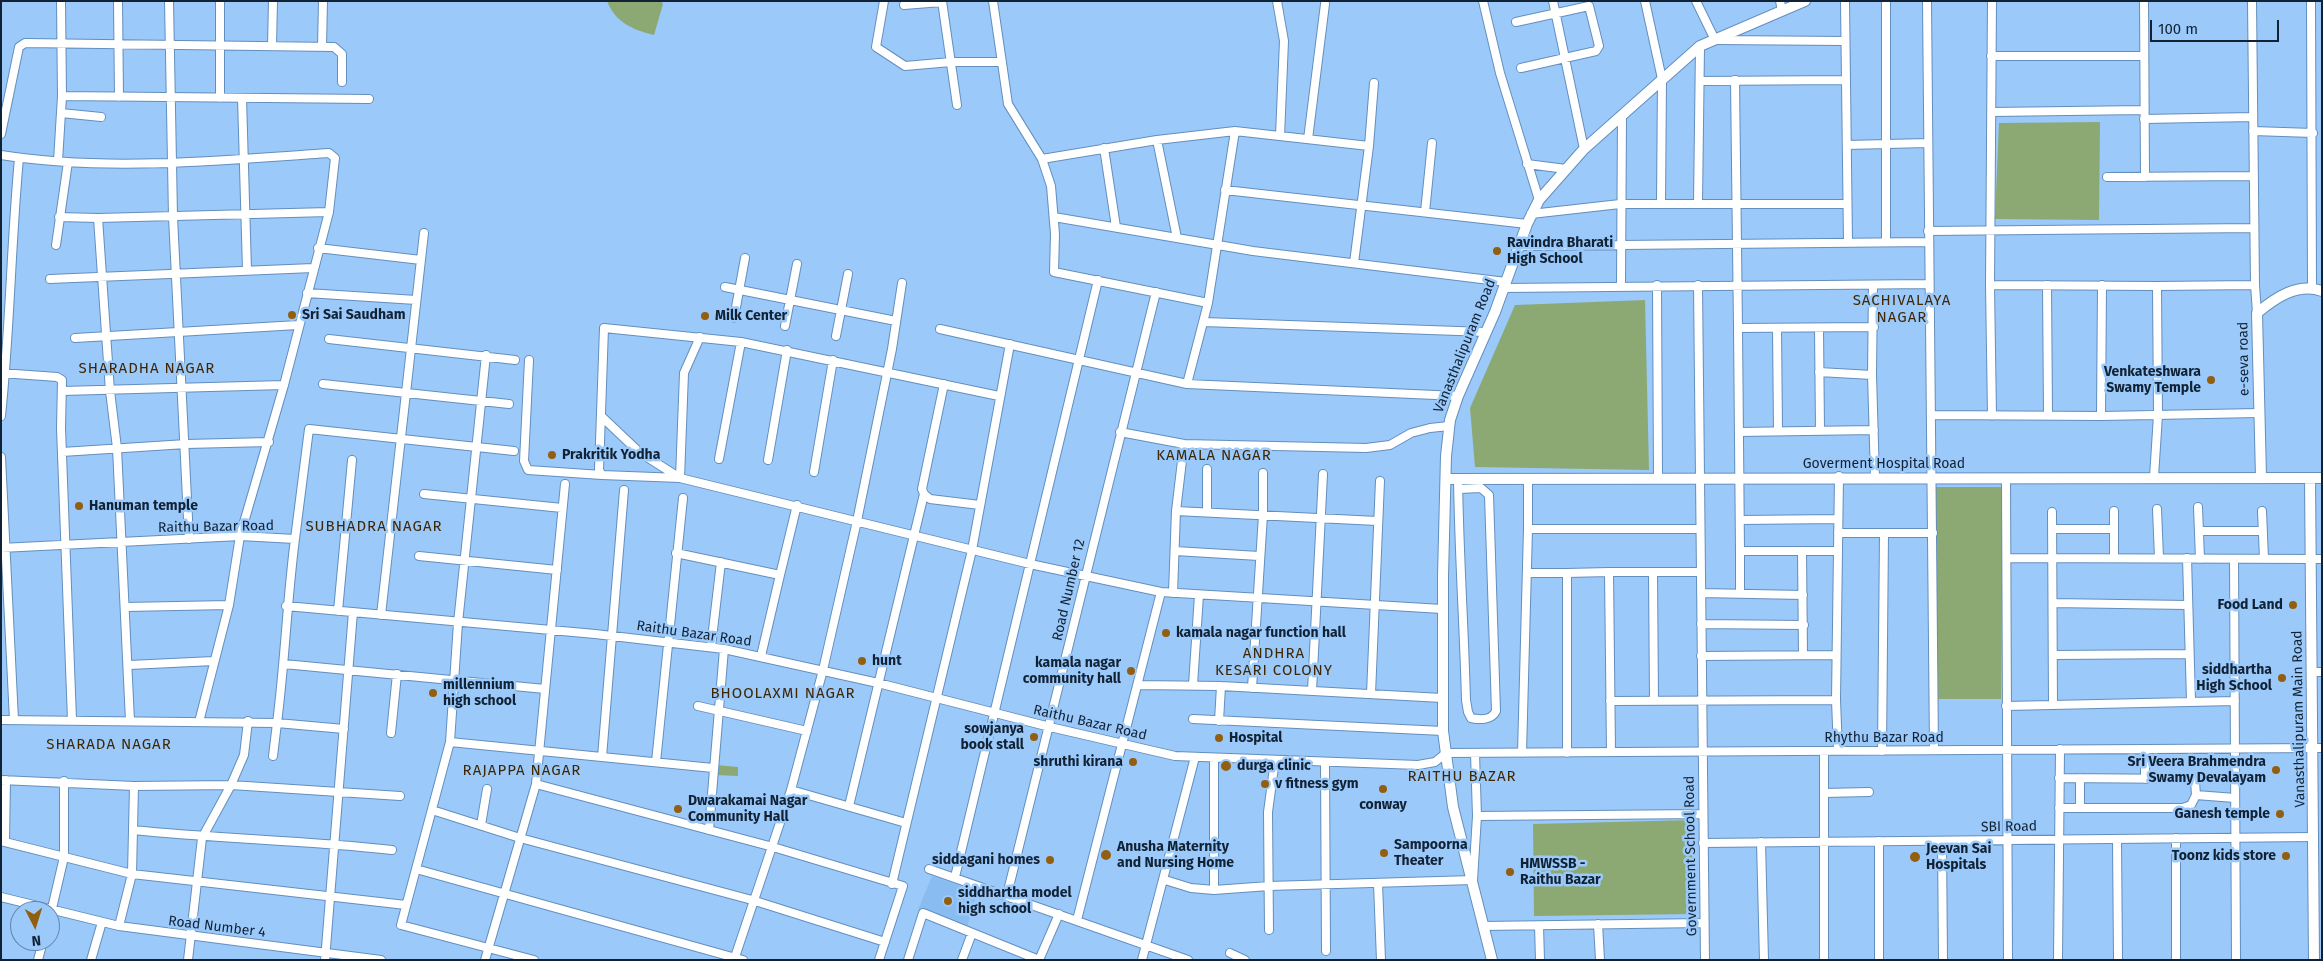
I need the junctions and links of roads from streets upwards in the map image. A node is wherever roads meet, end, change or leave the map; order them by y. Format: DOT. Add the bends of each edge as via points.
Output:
graph roads {
  1 [pos="61,1"];
  2 [pos="118,1"];
  3 [pos="169,1"];
  4 [pos="220,1"];
  5 [pos="273,1"];
  6 [pos="322,1"];
  7 [pos="884,1"];
  8 [pos="942,1"];
  9 [pos="993,1"];
  10 [pos="1277,1"];
  11 [pos="1483,1"];
  12 [pos="1553,1"];
  13 [pos="1645,1"];
  14 [pos="1696,1"];
  15 [pos="1805,1"];
  16 [pos="1845,1"];
  17 [pos="1886,1"];
  18 [pos="1927,1"];
  19 [pos="1992,1"];
  20 [pos="2144,1"];
  21 [pos="2252,1"];
  22 [pos="2311,1"];
  23 [pos="1326,4"];
  24 [pos="904,5"];
  25 [pos="1781,6"];
  26 [pos="1554,14"];
  27 [pos="1516,22"];
  28 [pos="1715,40"];
  29 [pos="1845,40"];
  30 [pos="61,42"];
  31 [pos="119,43"];
  32 [pos="168,43"];
  33 [pos="220,45"];
  34 [pos="272,46"];
  35 [pos="1700,46"];
  36 [pos="322,47"];
  37 [pos="1991,56"];
  38 [pos="2143,56"];
  39 [pos="1563,58"];
  40 [pos="951,62"];
  41 [pos="1002,62"];
  42 [pos="1521,68"];
  43 [pos="1662,79"];
  44 [pos="1735,80"];
  45 [pos="1846,80"];
  46 [pos="2313,80"];
  47 [pos="1700,81"];
  48 [pos="2322,81"];
  49 [pos="342,82"];
  50 [pos="1374,84"];
  51 [pos="62,96"];
  52 [pos="119,97"];
  53 [pos="171,98"];
  54 [pos="220,98"];
  55 [pos="242,98"];
  56 [pos="369,99"];
  57 [pos="957,105"];
  58 [pos="2144,110"];
  59 [pos="1992,112"];
  60 [pos="61,113"];
  61 [pos="1622,116"];
  62 [pos="100,117"];
  63 [pos="2253,117"];
  64 [pos="2144,119"];
  65 [pos="2253,131"];
  66 [pos="1235,132"];
  67 [pos="2313,133"];
  68 [pos="1,134"];
  69 [pos="1280,136"];
  70 [pos="1308,139"];
  71 [pos="1158,140"];
  72 [pos="1432,143"];
  73 [pos="1927,143"];
  74 [pos="1885,144"];
  75 [pos="1846,145"];
  76 [pos="1369,146"];
  77 [pos="1104,148"];
  78 [pos="1584,149"];
  79 [pos="1,155"];
  80 [pos="19,158"];
  81 [pos="243,158"];
  82 [pos="1042,159"];
  83 [pos="58,161"];
  84 [pos="68,162"];
  85 [pos="174,162"];
  86 [pos="1527,164"];
  87 [pos="1566,169"];
  88 [pos="2254,176"];
  89 [pos="2107,177"];
  90 [pos="2144,177"];
  91 [pos="1225,190"];
  92 [pos="1538,200"];
  93 [pos="1698,203"];
  94 [pos="1360,204"];
  95 [pos="1620,204"];
  96 [pos="1661,204"];
  97 [pos="1737,204"];
  98 [pos="1847,204"];
  99 [pos="329,212"];
  100 [pos="1425,212"];
  101 [pos="245,214"];
  102 [pos="60,217"];
  103 [pos="173,217"];
  104 [pos="1054,217"];
  105 [pos="98,218"];
  106 [pos="1529,219"];
  107 [pos="1116,227"];
  108 [pos="2254,228"];
  109 [pos="1928,231"];
  110 [pos="1991,231"];
  111 [pos="424,233"];
  112 [pos="1177,238"];
  113 [pos="1848,242"];
  114 [pos="1886,242"];
  115 [pos="1928,242"];
  116 [pos="1737,244"];
  117 [pos="56,245"];
  118 [pos="1218,245"];
  119 [pos="1621,245"];
  120 [pos="1518,246"];
  121 [pos="318,248"];
  122 [pos="745,258"];
  123 [pos="421,260"];
  124 [pos="1354,263"];
  125 [pos="797,264"];
  126 [pos="1,268"];
  127 [pos="313,268"];
  128 [pos="11,269"];
  129 [pos="247,270"];
  130 [pos="176,274"];
  131 [pos="848,274"];
  132 [pos="103,278"];
  133 [pos="50,279"];
  134 [pos="1098,280"];
  135 [pos="902,283"];
  136 [pos="1929,284"];
  137 [pos="1505,285"];
  138 [pos="1698,285"];
  139 [pos="1738,285"];
  140 [pos="1873,285"];
  141 [pos="1990,285"];
  142 [pos="2047,285"];
  143 [pos="2102,285"];
  144 [pos="2255,285"];
  145 [pos="1621,286"];
  146 [pos="1657,286"];
  147 [pos="2157,286"];
  148 [pos="725,287"];
  149 [pos="739,289"];
  150 [pos="2317,290"];
  151 [pos="1156,292"];
  152 [pos="307,293"];
  153 [pos="416,300"];
  154 [pos="789,300"];
  155 [pos="1208,303"];
  156 [pos="841,310"];
  157 [pos="2257,313"];
  158 [pos="5,316"];
  159 [pos="734,318"];
  160 [pos="896,320"];
  161 [pos="1204,322"];
  162 [pos="298,325"];
  163 [pos="785,326"];
  164 [pos="1874,327"];
  165 [pos="1738,328"];
  166 [pos="1777,328"];
  167 [pos="1819,328"];
  168 [pos="940,329"];
  169 [pos="180,332"];
  170 [pos="1486,332"];
  171 [pos="107,336"];
  172 [pos="836,336"];
  173 [pos="700,337"];
  174 [pos="75,338"];
  175 [pos="329,339"];
  176 [pos="741,342"];
  177 [pos="1010,344"];
  178 [pos="411,348"];
  179 [pos="787,350"];
  180 [pos="486,355"];
  181 [pos="1078,358"];
  182 [pos="515,360"];
  183 [pos="529,360"];
  184 [pos="833,360"];
  185 [pos="887,371"];
  186 [pos="1136,371"];
  187 [pos="1820,372"];
  188 [pos="4,373"];
  189 [pos="1872,375"];
  190 [pos="323,384"];
  191 [pos="944,384"];
  192 [pos="1187,384"];
  193 [pos="284,385"];
  194 [pos="182,387"];
  195 [pos="110,390"];
  196 [pos="62,391"];
  197 [pos="406,393"];
  198 [pos="999,396"];
  199 [pos="1458,396"];
  200 [pos="481,400"];
  201 [pos="510,404"];
  202 [pos="2259,414"];
  203 [pos="1931,415"];
  204 [pos="2048,415"];
  205 [pos="2158,415"];
  206 [pos="1,416"];
  207 [pos="601,416"];
  208 [pos="1992,416"];
  209 [pos="2101,416"];
  210 [pos="1449,426"];
  211 [pos="1874,430"];
  212 [pos="1778,431"];
  213 [pos="1820,431"];
  214 [pos="1120,432"];
  215 [pos="1739,432"];
  216 [pos="401,439"];
  217 [pos="268,442"];
  218 [pos="186,444"];
  219 [pos="1184,444"];
  220 [pos="476,447"];
  221 [pos="117,448"];
  222 [pos="514,451"];
  223 [pos="62,452"];
  224 [pos="1,458"];
  225 [pos="719,459"];
  226 [pos="352,460"];
  227 [pos="768,460"];
  228 [pos="1207,469"];
  229 [pos="814,472"];
  230 [pos="1263,473"];
  231 [pos="1323,474"];
  232 [pos="602,475"];
  233 [pos="1839,476"];
  234 [pos="2154,477"];
  235 [pos="2261,477"];
  236 [pos="680,478"];
  237 [pos="1658,478"];
  238 [pos="1700,478"];
  239 [pos="1739,478"];
  240 [pos="1875,478"];
  241 [pos="1931,478"];
  242 [pos="2006,478"];
  243 [pos="2310,478"];
  244 [pos="2322,478"];
  245 [pos="1446,479"];
  246 [pos="1528,479"];
  247 [pos="1380,481"];
  248 [pos="565,484"];
  249 [pos="1458,484"];
  250 [pos="624,490"];
  251 [pos="424,494"];
  252 [pos="924,494"];
  253 [pos="683,498"];
  254 [pos="471,499"];
  255 [pos="797,505"];
  256 [pos="980,506"];
  257 [pos="2198,507"];
  258 [pos="562,508"];
  259 [pos="2157,509"];
  260 [pos="1176,511"];
  261 [pos="2114,511"];
  262 [pos="2262,511"];
  263 [pos="1207,512"];
  264 [pos="2052,512"];
  265 [pos="1263,515"];
  266 [pos="1322,518"];
  267 [pos="1838,519"];
  268 [pos="1740,520"];
  269 [pos="857,521"];
  270 [pos="1377,522"];
  271 [pos="1700,529"];
  272 [pos="2052,529"];
  273 [pos="2114,529"];
  274 [pos="1528,530"];
  275 [pos="2199,531"];
  276 [pos="2263,531"];
  277 [pos="1838,533"];
  278 [pos="1884,533"];
  279 [pos="1933,533"];
  280 [pos="915,535"];
  281 [pos="240,536"];
  282 [pos="189,539"];
  283 [pos="295,539"];
  284 [pos="122,542"];
  285 [pos="65,545"];
  286 [pos="4,548"];
  287 [pos="972,550"];
  288 [pos="1175,551"];
  289 [pos="1740,551"];
  290 [pos="1802,551"];
  291 [pos="1837,551"];
  292 [pos="676,553"];
  293 [pos="419,556"];
  294 [pos="1259,556"];
  295 [pos="2008,558"];
  296 [pos="2052,558"];
  297 [pos="2114,558"];
  298 [pos="2159,558"];
  299 [pos="2187,558"];
  300 [pos="2200,558"];
  301 [pos="2234,559"];
  302 [pos="2264,559"];
  303 [pos="2317,559"];
  304 [pos="465,561"];
  305 [pos="721,562"];
  306 [pos="1030,564"];
  307 [pos="557,570"];
  308 [pos="1609,572"];
  309 [pos="1653,572"];
  310 [pos="1700,572"];
  311 [pos="1528,573"];
  312 [pos="1567,573"];
  313 [pos="1086,574"];
  314 [pos="780,576"];
  315 [pos="1161,592"];
  316 [pos="1173,593"];
  317 [pos="1701,593"];
  318 [pos="1740,593"];
  319 [pos="1200,595"];
  320 [pos="1803,595"];
  321 [pos="1257,598"];
  322 [pos="1317,600"];
  323 [pos="2053,603"];
  324 [pos="1374,604"];
  325 [pos="229,605"];
  326 [pos="2187,605"];
  327 [pos="286,606"];
  328 [pos="125,608"];
  329 [pos="1442,609"];
  330 [pos="338,611"];
  331 [pos="353,612"];
  332 [pos="381,615"];
  333 [pos="458,622"];
  334 [pos="1701,624"];
  335 [pos="1804,624"];
  336 [pos="551,631"];
  337 [pos="612,635"];
  338 [pos="668,641"];
  339 [pos="711,647"];
  340 [pos="724,649"];
  341 [pos="2188,654"];
  342 [pos="1803,655"];
  343 [pos="1836,655"];
  344 [pos="2054,655"];
  345 [pos="761,656"];
  346 [pos="1701,656"];
  347 [pos="214,661"];
  348 [pos="284,664"];
  349 [pos="129,665"];
  350 [pos="349,670"];
  351 [pos="823,670"];
  352 [pos="2317,672"];
  353 [pos="397,674"];
  354 [pos="455,680"];
  355 [pos="878,683"];
  356 [pos="1138,685"];
  357 [pos="1193,685"];
  358 [pos="1221,686"];
  359 [pos="1252,688"];
  360 [pos="545,689"];
  361 [pos="1312,691"];
  362 [pos="1371,694"];
  363 [pos="937,697"];
  364 [pos="1442,698"];
  365 [pos="1701,700"];
  366 [pos="1836,700"];
  367 [pos="1610,701"];
  368 [pos="1654,701"];
  369 [pos="2191,701"];
  370 [pos="2235,701"];
  371 [pos="2053,705"];
  372 [pos="698,706"];
  373 [pos="2006,706"];
  374 [pos="718,709"];
  375 [pos="995,712"];
  376 [pos="1193,719"];
  377 [pos="1,720"];
  378 [pos="14,720"];
  379 [pos="72,720"];
  380 [pos="130,721"];
  381 [pos="248,721"];
  382 [pos="1219,721"];
  383 [pos="199,722"];
  384 [pos="277,723"];
  385 [pos="1050,727"];
  386 [pos="344,730"];
  387 [pos="1444,730"];
  388 [pos="807,732"];
  389 [pos="390,733"];
  390 [pos="450,742"];
  391 [pos="1123,744"];
  392 [pos="2236,748"];
  393 [pos="2317,748"];
  394 [pos="2060,749"];
  395 [pos="2145,749"];
  396 [pos="1882,750"];
  397 [pos="1934,750"];
  398 [pos="2006,750"];
  399 [pos="538,751"];
  400 [pos="1824,751"];
  401 [pos="1838,751"];
  402 [pos="1567,752"];
  403 [pos="1611,752"];
  404 [pos="1702,752"];
  405 [pos="1446,753"];
  406 [pos="1475,753"];
  407 [pos="1522,753"];
  408 [pos="273,756"];
  409 [pos="602,757"];
  410 [pos="1196,757"];
  411 [pos="1214,758"];
  412 [pos="1275,760"];
  413 [pos="656,762"];
  414 [pos="1325,762"];
  415 [pos="713,768"];
  416 [pos="2059,778"];
  417 [pos="2080,778"];
  418 [pos="2145,778"];
  419 [pos="4,780"];
  420 [pos="64,781"];
  421 [pos="536,784"];
  422 [pos="231,785"];
  423 [pos="134,786"];
  424 [pos="487,789"];
  425 [pos="791,790"];
  426 [pos="338,792"];
  427 [pos="1869,792"];
  428 [pos="1824,793"];
  429 [pos="2196,795"];
  430 [pos="400,796"];
  431 [pos="2235,798"];
  432 [pos="850,806"];
  433 [pos="2059,808"];
  434 [pos="2080,808"];
  435 [pos="432,810"];
  436 [pos="1703,814"];
  437 [pos="1477,816"];
  438 [pos="906,823"];
  439 [pos="481,825"];
  440 [pos="133,830"];
  441 [pos="709,830"];
  442 [pos="2314,837"];
  443 [pos="202,838"];
  444 [pos="520,838"];
  445 [pos="2176,838"];
  446 [pos="2236,838"];
  447 [pos="2118,839"];
  448 [pos="2008,840"];
  449 [pos="2058,840"];
  450 [pos="3,841"];
  451 [pos="1879,841"];
  452 [pos="1942,841"];
  453 [pos="1761,842"];
  454 [pos="1824,842"];
  455 [pos="335,843"];
  456 [pos="1703,843"];
  457 [pos="773,847"];
  458 [pos="392,850"];
  459 [pos="64,857"];
  460 [pos="416,869"];
  461 [pos="929,869"];
  462 [pos="132,874"];
  463 [pos="955,877"];
  464 [pos="1165,880"];
  465 [pos="1473,880"];
  466 [pos="197,881"];
  467 [pos="892,884"];
  468 [pos="1327,884"];
  469 [pos="1378,884"];
  470 [pos="1269,886"];
  471 [pos="1214,890"];
  472 [pos="503,892"];
  473 [pos="1007,895"];
  474 [pos="331,896"];
  475 [pos="1,897"];
  476 [pos="752,900"];
  477 [pos="14,901"];
  478 [pos="54,901"];
  479 [pos="406,905"];
  480 [pos="2318,913"];
  481 [pos="1060,914"];
  482 [pos="60,915"];
  483 [pos="1077,920"];
  484 [pos="102,922"];
  485 [pos="1704,923"];
  486 [pos="1598,924"];
  487 [pos="119,926"];
  488 [pos="1483,926"];
  489 [pos="1539,926"];
  490 [pos="1269,930"];
  491 [pos="972,933"];
  492 [pos="191,937"];
  493 [pos="885,942"];
  494 [pos="1147,946"];
  495 [pos="488,947"];
  496 [pos="1326,952"];
  497 [pos="1230,953"];
  498 [pos="325,956"];
  499 [pos="530,959"];
  500 [pos="737,959"];
  501 [pos="91,960"];
  502 [pos="188,960"];
  503 [pos="382,960"];
  504 [pos="485,960"];
  505 [pos="879,960"];
  506 [pos="908,960"];
  507 [pos="962,960"];
  508 [pos="1039,960"];
  509 [pos="1142,960"];
  510 [pos="1188,960"];
  511 [pos="1245,960"];
  512 [pos="1381,960"];
  513 [pos="1492,960"];
  514 [pos="1540,960"];
  515 [pos="1600,960"];
  516 [pos="1705,960"];
  517 [pos="1764,960"];
  518 [pos="1824,960"];
  519 [pos="1879,960"];
  520 [pos="1943,960"];
  521 [pos="2008,960"];
  522 [pos="2058,960"];
  523 [pos="2118,960"];
  524 [pos="2176,960"];
  525 [pos="2236,960"];
  526 [pos="2314,960"];
  1 -- 30 [label="street"];
  2 -- 31 [label="street"];
  3 -- 32 [label="street"];
  4 -- 33 [label="street"];
  5 -- 34 [label="street"];
  6 -- 36 [label="street"];
  7 -- 40 [label="street" via="876,47 905,66"];
  8 -- 24 [label="street"];
  8 -- 40 [label="street"];
  9 -- 41 [label="street"];
  10 -- 69 [label="street" via="1284,41"];
  11 -- 86 [label="street"];
  12 -- 26 [label="street"];
  13 -- 43 [label="street"];
  14 -- 28 [label="street"];
  15 -- 25 [label="street, Vanasthalipuram Road"];
  16 -- 29 [label="street"];
  17 -- 74 [label="street"];
  18 -- 73 [label="street"];
  19 -- 37 [label="street"];
  20 -- 38 [label="street"];
  21 -- 63 [label="street"];
  22 -- 46 [label="street"];
  23 -- 70 [label="street"];
  25 -- 28 [label="street, Vanasthalipuram Road"];
  26 -- 27 [label="street"];
  26 -- 39 [label="street"];
  26 -- 39 [label="street" via="1589,6 1599,46 1596,51"];
  28 -- 29 [label="street"];
  28 -- 35 [label="street, Vanasthalipuram Road"];
  29 -- 45 [label="street"];
  30 -- 31 [label="street"];
  30 -- 51 [label="street"];
  30 -- 68 [label="street" via="24,43 20,47"];
  31 -- 32 [label="street"];
  31 -- 52 [label="street"];
  32 -- 33 [label="street"];
  32 -- 53 [label="street"];
  33 -- 34 [label="street"];
  33 -- 54 [label="street"];
  34 -- 36 [label="street"];
  35 -- 43 [label="street, Vanasthalipuram Road"];
  35 -- 47 [label="street"];
  36 -- 49 [label="street" via="340,50"];
  37 -- 38 [label="street"];
  37 -- 59 [label="street"];
  38 -- 58 [label="street"];
  39 -- 42 [label="street"];
  39 -- 78 [label="street"];
  40 -- 41 [label="street"];
  40 -- 57 [label="street"];
  41 -- 82 [label="street" via="1008,104"];
  43 -- 61 [label="street, Vanasthalipuram Road"];
  43 -- 96 [label="street"];
  44 -- 45 [label="street"];
  44 -- 47 [label="street"];
  44 -- 97 [label="street"];
  45 -- 75 [label="street"];
  46 -- 48 [label="street"];
  46 -- 67 [label="street"];
  47 -- 93 [label="street"];
  50 -- 76 [label="street"];
  51 -- 52 [label="street"];
  51 -- 60 [label="street"];
  52 -- 53 [label="street"];
  53 -- 54 [label="street"];
  53 -- 85 [label="street"];
  54 -- 55 [label="street"];
  55 -- 56 [label="street"];
  55 -- 81 [label="street"];
  58 -- 59 [label="street"];
  58 -- 64 [label="street"];
  59 -- 110 [label="street"];
  60 -- 62 [label="street"];
  60 -- 83 [label="street"];
  61 -- 78 [label="street, Vanasthalipuram Road"];
  61 -- 95 [label="street"];
  63 -- 64 [label="street"];
  63 -- 65 [label="street"];
  64 -- 90 [label="street"];
  65 -- 67 [label="street"];
  65 -- 88 [label="street"];
  66 -- 69 [label="street"];
  66 -- 71 [label="street"];
  66 -- 91 [label="street"];
  67 -- 150 [label="street"];
  69 -- 70 [label="street"];
  70 -- 76 [label="street"];
  71 -- 77 [label="street"];
  71 -- 112 [label="street"];
  72 -- 100 [label="street"];
  73 -- 74 [label="street"];
  73 -- 109 [label="street"];
  74 -- 75 [label="street"];
  74 -- 114 [label="street"];
  75 -- 98 [label="street"];
  76 -- 94 [label="street"];
  77 -- 82 [label="street"];
  77 -- 107 [label="street"];
  78 -- 87 [label="street, Vanasthalipuram Road"];
  79 -- 80 [label="street"];
  80 -- 83 [label="street"];
  80 -- 128 [label="street"];
  81 -- 85 [label="street"];
  81 -- 99 [label="street" via="333,155 336,165"];
  81 -- 101 [label="street"];
  82 -- 104 [label="street" via="1051,186"];
  83 -- 84 [label="street"];
  84 -- 85 [label="street"];
  84 -- 102 [label="street"];
  85 -- 103 [label="street"];
  86 -- 87 [label="street"];
  86 -- 92 [label="street"];
  87 -- 92 [label="street, Vanasthalipuram Road"];
  88 -- 90 [label="street"];
  88 -- 108 [label="street"];
  89 -- 90 [label="street"];
  91 -- 94 [label="street"];
  91 -- 118 [label="street"];
  92 -- 106 [label="street, Vanasthalipuram Road"];
  93 -- 96 [label="street"];
  93 -- 97 [label="street"];
  94 -- 100 [label="street"];
  94 -- 124 [label="street"];
  95 -- 96 [label="street"];
  95 -- 106 [label="street"];
  95 -- 119 [label="street"];
  97 -- 98 [label="street"];
  97 -- 116 [label="street"];
  98 -- 113 [label="street"];
  99 -- 101 [label="street"];
  99 -- 121 [label="street"];
  100 -- 106 [label="street"];
  101 -- 103 [label="street"];
  101 -- 129 [label="street"];
  102 -- 105 [label="street"];
  102 -- 117 [label="street"];
  103 -- 105 [label="street"];
  103 -- 130 [label="street"];
  104 -- 107 [label="street"];
  104 -- 134 [label="street" via="1054,272"];
  105 -- 132 [label="street"];
  106 -- 120 [label="street, Vanasthalipuram Road"];
  107 -- 112 [label="street"];
  108 -- 110 [label="street"];
  108 -- 144 [label="street"];
  109 -- 110 [label="street"];
  109 -- 115 [label="street"];
  110 -- 141 [label="street"];
  111 -- 123 [label="street"];
  112 -- 118 [label="street"];
  113 -- 114 [label="street"];
  113 -- 116 [label="street"];
  114 -- 115 [label="street"];
  115 -- 136 [label="street"];
  116 -- 119 [label="street"];
  116 -- 139 [label="street"];
  118 -- 124 [label="street"];
  118 -- 155 [label="street"];
  119 -- 120 [label="street"];
  119 -- 145 [label="street"];
  120 -- 137 [label="street, Vanasthalipuram Road"];
  121 -- 123 [label="street"];
  121 -- 127 [label="street"];
  122 -- 149 [label="street"];
  123 -- 153 [label="street"];
  124 -- 137 [label="street"];
  125 -- 154 [label="street"];
  126 -- 128 [label="street"];
  127 -- 129 [label="street"];
  127 -- 152 [label="street"];
  128 -- 158 [label="street"];
  129 -- 130 [label="street"];
  130 -- 132 [label="street"];
  130 -- 169 [label="street"];
  131 -- 156 [label="street"];
  132 -- 133 [label="street"];
  132 -- 171 [label="street"];
  134 -- 151 [label="street"];
  134 -- 181 [label="street"];
  135 -- 160 [label="street"];
  136 -- 140 [label="street"];
  136 -- 203 [label="street"];
  137 -- 145 [label="street"];
  137 -- 170 [label="street, Vanasthalipuram Road"];
  138 -- 139 [label="street"];
  138 -- 146 [label="street"];
  138 -- 238 [label="street, Government School Road"];
  139 -- 140 [label="street"];
  139 -- 165 [label="street"];
  140 -- 164 [label="street"];
  141 -- 142 [label="street"];
  141 -- 208 [label="street"];
  142 -- 143 [label="street"];
  142 -- 204 [label="street"];
  143 -- 147 [label="street"];
  143 -- 209 [label="street"];
  144 -- 147 [label="street"];
  144 -- 157 [label="street"];
  145 -- 146 [label="street"];
  146 -- 237 [label="street"];
  147 -- 205 [label="street"];
  148 -- 149 [label="street"];
  149 -- 154 [label="street"];
  149 -- 159 [label="street"];
  150 -- 157 [label="street, e-seva road" via="2297,290 2282,295"];
  151 -- 155 [label="street"];
  151 -- 186 [label="street, Road Number 12"];
  152 -- 153 [label="street"];
  152 -- 162 [label="street"];
  153 -- 178 [label="street"];
  154 -- 156 [label="street"];
  154 -- 163 [label="street"];
  155 -- 161 [label="street"];
  156 -- 160 [label="street"];
  156 -- 172 [label="street"];
  157 -- 202 [label="street, e-seva road"];
  158 -- 188 [label="street"];
  160 -- 185 [label="street"];
  161 -- 170 [label="street"];
  161 -- 192 [label="street"];
  162 -- 169 [label="street"];
  162 -- 193 [label="street"];
  164 -- 167 [label="street"];
  164 -- 189 [label="street"];
  165 -- 166 [label="street"];
  165 -- 215 [label="street"];
  166 -- 167 [label="street"];
  166 -- 212 [label="street"];
  167 -- 187 [label="street"];
  168 -- 177 [label="street"];
  169 -- 171 [label="street"];
  169 -- 194 [label="street"];
  170 -- 199 [label="street, Vanasthalipuram Road"];
  171 -- 174 [label="street"];
  171 -- 195 [label="street"];
  173 -- 176 [label="street"];
  173 -- 207 [label="street" via="604,328"];
  173 -- 236 [label="street" via="684,373"];
  175 -- 178 [label="street"];
  176 -- 179 [label="street"];
  176 -- 225 [label="street"];
  177 -- 181 [label="street"];
  177 -- 198 [label="street"];
  178 -- 180 [label="street"];
  178 -- 197 [label="street"];
  179 -- 184 [label="street"];
  179 -- 227 [label="street"];
  180 -- 182 [label="street"];
  180 -- 200 [label="street"];
  181 -- 186 [label="street"];
  181 -- 306 [label="street"];
  183 -- 232 [label="street" via="524,461 528,470"];
  184 -- 185 [label="street"];
  184 -- 229 [label="street"];
  185 -- 191 [label="street"];
  185 -- 269 [label="street"];
  186 -- 192 [label="street"];
  186 -- 214 [label="street, Road Number 12"];
  187 -- 189 [label="street"];
  187 -- 213 [label="street"];
  188 -- 196 [label="street" via="61,378"];
  188 -- 206 [label="street"];
  189 -- 211 [label="street"];
  190 -- 197 [label="street"];
  191 -- 198 [label="street"];
  191 -- 252 [label="street" via="922,488"];
  192 -- 199 [label="street"];
  193 -- 194 [label="street"];
  193 -- 217 [label="street"];
  194 -- 195 [label="street"];
  194 -- 218 [label="street"];
  195 -- 196 [label="street"];
  195 -- 221 [label="street"];
  196 -- 223 [label="street"];
  197 -- 200 [label="street"];
  197 -- 216 [label="street"];
  198 -- 256 [label="street"];
  199 -- 210 [label="street, Vanasthalipuram Road"];
  200 -- 201 [label="street"];
  200 -- 220 [label="street"];
  202 -- 205 [label="street"];
  202 -- 235 [label="street, e-seva road"];
  203 -- 208 [label="street"];
  203 -- 241 [label="street"];
  204 -- 208 [label="street"];
  204 -- 209 [label="street"];
  205 -- 209 [label="street"];
  205 -- 234 [label="street"];
  207 -- 232 [label="street" via="599,470"];
  207 -- 236 [label="street" via="639,452"];
  210 -- 219 [label="street" via="1411,433 1390,445 1366,448"];
  210 -- 245 [label="street, Vanasthalipuram Road"];
  211 -- 213 [label="street"];
  211 -- 240 [label="street"];
  212 -- 213 [label="street"];
  212 -- 215 [label="street"];
  214 -- 219 [label="street"];
  214 -- 313 [label="street, Road Number 12"];
  215 -- 239 [label="street"];
  216 -- 220 [label="street"];
  216 -- 283 [label="street" via="309,429"];
  216 -- 332 [label="street"];
  217 -- 218 [label="street"];
  217 -- 281 [label="street"];
  218 -- 221 [label="street"];
  218 -- 282 [label="street"];
  219 -- 260 [label="street"];
  220 -- 222 [label="street"];
  220 -- 254 [label="street"];
  221 -- 223 [label="street"];
  221 -- 284 [label="street"];
  223 -- 285 [label="street"];
  224 -- 286 [label="street"];
  226 -- 330 [label="street"];
  228 -- 263 [label="street"];
  230 -- 265 [label="street"];
  231 -- 266 [label="street"];
  232 -- 236 [label="street"];
  233 -- 239 [label="street, Goverment Hospital Road"];
  233 -- 240 [label="street, Goverment Hospital Road"];
  233 -- 267 [label="street"];
  234 -- 235 [label="street, Goverment Hospital Road"];
  234 -- 242 [label="street, Goverment Hospital Road"];
  235 -- 243 [label="street, Goverment Hospital Road"];
  236 -- 255 [label="street"];
  237 -- 238 [label="street, Goverment Hospital Road"];
  237 -- 246 [label="street, Goverment Hospital Road"];
  238 -- 239 [label="street, Goverment Hospital Road"];
  238 -- 271 [label="street, Government School Road"];
  239 -- 268 [label="street"];
  240 -- 241 [label="street, Goverment Hospital Road"];
  241 -- 242 [label="street, Goverment Hospital Road"];
  241 -- 279 [label="street"];
  242 -- 295 [label="street"];
  243 -- 244 [label="street, Goverment Hospital Road"];
  243 -- 303 [label="street, Vanasthalipuram Main Road"];
  245 -- 249 [label="street, Goverment Hospital Road"];
  245 -- 329 [label="street, Vanasthalipuram Road"];
  246 -- 249 [label="street, Goverment Hospital Road"];
  246 -- 274 [label="street"];
  247 -- 270 [label="street"];
  248 -- 258 [label="street"];
  249 -- 249 [label="street" via="1466,700 1470,716 1482,719 1496,711 1489,495 1481,488"];
  250 -- 337 [label="street"];
  251 -- 254 [label="street"];
  252 -- 256 [label="street" via="930,499"];
  252 -- 280 [label="street"];
  253 -- 292 [label="street"];
  254 -- 258 [label="street"];
  254 -- 304 [label="street"];
  255 -- 269 [label="street"];
  255 -- 314 [label="street"];
  256 -- 287 [label="street"];
  257 -- 275 [label="street"];
  258 -- 307 [label="street"];
  259 -- 298 [label="street"];
  260 -- 263 [label="street"];
  260 -- 288 [label="street"];
  261 -- 273 [label="street"];
  262 -- 276 [label="street"];
  263 -- 265 [label="street"];
  264 -- 272 [label="street"];
  265 -- 266 [label="street"];
  265 -- 294 [label="street"];
  266 -- 270 [label="street"];
  266 -- 322 [label="street"];
  267 -- 268 [label="street"];
  267 -- 277 [label="street"];
  268 -- 289 [label="street"];
  269 -- 280 [label="street"];
  269 -- 351 [label="street"];
  270 -- 324 [label="street"];
  271 -- 274 [label="street"];
  271 -- 310 [label="street, Government School Road"];
  272 -- 273 [label="street"];
  272 -- 296 [label="street"];
  273 -- 297 [label="street"];
  274 -- 311 [label="street"];
  275 -- 276 [label="street"];
  275 -- 300 [label="street"];
  276 -- 302 [label="street"];
  277 -- 278 [label="street"];
  277 -- 291 [label="street"];
  278 -- 279 [label="street"];
  278 -- 396 [label="street"];
  279 -- 397 [label="street"];
  280 -- 287 [label="street"];
  280 -- 355 [label="street"];
  281 -- 282 [label="street, Raithu Bazar Road"];
  281 -- 283 [label="street, Raithu Bazar Road"];
  281 -- 325 [label="street"];
  282 -- 284 [label="street, Raithu Bazar Road"];
  283 -- 327 [label="street"];
  284 -- 285 [label="street, Raithu Bazar Road"];
  284 -- 328 [label="street"];
  285 -- 286 [label="street, Raithu Bazar Road"];
  285 -- 379 [label="street"];
  286 -- 378 [label="street"];
  287 -- 306 [label="street"];
  287 -- 363 [label="street"];
  288 -- 294 [label="street"];
  288 -- 316 [label="street"];
  289 -- 290 [label="street"];
  289 -- 318 [label="street"];
  290 -- 291 [label="street"];
  290 -- 320 [label="street"];
  291 -- 343 [label="street"];
  292 -- 305 [label="street"];
  292 -- 338 [label="street"];
  293 -- 304 [label="street"];
  294 -- 321 [label="street"];
  295 -- 296 [label="street"];
  295 -- 373 [label="street"];
  296 -- 297 [label="street"];
  296 -- 323 [label="street"];
  297 -- 298 [label="street"];
  298 -- 299 [label="street"];
  299 -- 300 [label="street"];
  299 -- 326 [label="street"];
  300 -- 301 [label="street"];
  301 -- 302 [label="street"];
  301 -- 370 [label="street"];
  302 -- 303 [label="street"];
  303 -- 352 [label="street, Vanasthalipuram Main Road"];
  304 -- 307 [label="street"];
  304 -- 333 [label="street"];
  305 -- 314 [label="street"];
  305 -- 339 [label="street"];
  306 -- 313 [label="street"];
  306 -- 375 [label="street"];
  307 -- 336 [label="street"];
  308 -- 309 [label="street"];
  308 -- 312 [label="street"];
  308 -- 367 [label="street"];
  309 -- 310 [label="street"];
  309 -- 368 [label="street"];
  310 -- 317 [label="street, Government School Road"];
  311 -- 312 [label="street"];
  311 -- 407 [label="street"];
  312 -- 402 [label="street"];
  313 -- 315 [label="street"];
  313 -- 385 [label="street, Road Number 12"];
  314 -- 345 [label="street"];
  315 -- 316 [label="street"];
  315 -- 356 [label="street"];
  316 -- 319 [label="street"];
  317 -- 318 [label="street"];
  317 -- 334 [label="street, Government School Road"];
  318 -- 320 [label="street"];
  319 -- 321 [label="street"];
  319 -- 357 [label="street"];
  320 -- 335 [label="street"];
  321 -- 322 [label="street"];
  321 -- 359 [label="street"];
  322 -- 324 [label="street"];
  322 -- 361 [label="street"];
  323 -- 326 [label="street"];
  323 -- 344 [label="street"];
  324 -- 329 [label="street"];
  324 -- 362 [label="street"];
  325 -- 328 [label="street"];
  325 -- 347 [label="street"];
  326 -- 341 [label="street"];
  327 -- 330 [label="street, Raithu Bazar Road"];
  327 -- 348 [label="street"];
  328 -- 349 [label="street"];
  329 -- 364 [label="street, Vanasthalipuram Road"];
  330 -- 331 [label="street, Raithu Bazar Road"];
  331 -- 332 [label="street, Raithu Bazar Road"];
  331 -- 350 [label="street"];
  332 -- 333 [label="street, Raithu Bazar Road"];
  333 -- 336 [label="street, Raithu Bazar Road"];
  333 -- 354 [label="street"];
  334 -- 335 [label="street"];
  334 -- 346 [label="street, Government School Road"];
  335 -- 342 [label="street"];
  336 -- 337 [label="street, Raithu Bazar Road"];
  336 -- 360 [label="street"];
  337 -- 338 [label="street, Raithu Bazar Road"];
  337 -- 409 [label="street"];
  338 -- 339 [label="street, Raithu Bazar Road"];
  338 -- 413 [label="street"];
  339 -- 340 [label="street, Raithu Bazar Road"];
  340 -- 345 [label="street, Raithu Bazar Road"];
  340 -- 374 [label="street"];
  341 -- 344 [label="street"];
  341 -- 369 [label="street"];
  342 -- 343 [label="street"];
  342 -- 346 [label="street"];
  343 -- 366 [label="street"];
  344 -- 371 [label="street"];
  345 -- 351 [label="street, Raithu Bazar Road"];
  346 -- 365 [label="street, Government School Road"];
  347 -- 349 [label="street"];
  347 -- 383 [label="street"];
  348 -- 350 [label="street"];
  348 -- 384 [label="street"];
  349 -- 380 [label="street"];
  350 -- 353 [label="street"];
  350 -- 386 [label="street"];
  351 -- 355 [label="street, Raithu Bazar Road"];
  351 -- 388 [label="street"];
  352 -- 393 [label="street, Vanasthalipuram Main Road"];
  353 -- 354 [label="street"];
  353 -- 389 [label="street"];
  354 -- 360 [label="street"];
  354 -- 390 [label="street"];
  355 -- 363 [label="street, Raithu Bazar Road"];
  355 -- 432 [label="street"];
  356 -- 357 [label="street"];
  356 -- 391 [label="street"];
  357 -- 358 [label="street"];
  358 -- 359 [label="street"];
  358 -- 382 [label="street"];
  359 -- 361 [label="street"];
  360 -- 399 [label="street"];
  361 -- 362 [label="street"];
  362 -- 364 [label="street"];
  363 -- 375 [label="street, Raithu Bazar Road"];
  363 -- 438 [label="street"];
  364 -- 387 [label="street, Vanasthalipuram Road"];
  365 -- 366 [label="street"];
  365 -- 368 [label="street"];
  365 -- 404 [label="street, Government School Road"];
  366 -- 401 [label="street"];
  367 -- 368 [label="street"];
  367 -- 403 [label="street"];
  369 -- 370 [label="street"];
  369 -- 371 [label="street"];
  370 -- 392 [label="street"];
  371 -- 373 [label="street"];
  372 -- 374 [label="street"];
  373 -- 398 [label="street"];
  374 -- 388 [label="street"];
  374 -- 415 [label="street"];
  375 -- 385 [label="street, Raithu Bazar Road"];
  375 -- 463 [label="street"];
  376 -- 382 [label="street"];
  377 -- 378 [label="street"];
  378 -- 379 [label="street"];
  379 -- 380 [label="street"];
  380 -- 383 [label="street"];
  381 -- 383 [label="street"];
  381 -- 384 [label="street"];
  381 -- 422 [label="street" via="244,755"];
  382 -- 387 [label="street"];
  384 -- 386 [label="street"];
  384 -- 408 [label="street"];
  385 -- 391 [label="street, Raithu Bazar Road"];
  385 -- 473 [label="street, Road Number 12"];
  386 -- 426 [label="street"];
  387 -- 405 [label="street, Vanasthalipuram Road"];
  388 -- 425 [label="street"];
  390 -- 399 [label="street"];
  390 -- 435 [label="street"];
  391 -- 410 [label="street, Raithu Bazar Road" via="1175,756"];
  391 -- 483 [label="street"];
  392 -- 393 [label="street, Rhythu Bazar Road"];
  392 -- 395 [label="street, Rhythu Bazar Road"];
  392 -- 431 [label="street"];
  393 -- 442 [label="street, Vanasthalipuram Main Road"];
  394 -- 395 [label="street, Rhythu Bazar Road"];
  394 -- 398 [label="street, Rhythu Bazar Road"];
  394 -- 416 [label="street"];
  395 -- 418 [label="street"];
  396 -- 397 [label="street, Rhythu Bazar Road"];
  396 -- 401 [label="street, Rhythu Bazar Road"];
  397 -- 398 [label="street, Rhythu Bazar Road"];
  398 -- 448 [label="street"];
  399 -- 409 [label="street"];
  399 -- 421 [label="street"];
  400 -- 401 [label="street, Rhythu Bazar Road"];
  400 -- 404 [label="street, Rhythu Bazar Road"];
  400 -- 428 [label="street"];
  402 -- 403 [label="street, Rhythu Bazar Road"];
  402 -- 407 [label="street, Rhythu Bazar Road"];
  403 -- 404 [label="street, Rhythu Bazar Road"];
  404 -- 436 [label="street, Government School Road"];
  405 -- 406 [label="street, Rhythu Bazar Road"];
  405 -- 414 [label="street, Raithu Bazar Road" via="1436,762 1418,765"];
  405 -- 465 [label="street, Vanasthalipuram Road" via="1453,807"];
  406 -- 407 [label="street, Rhythu Bazar Road"];
  406 -- 437 [label="street"];
  409 -- 413 [label="street"];
  410 -- 411 [label="street, Raithu Bazar Road"];
  410 -- 464 [label="street"];
  411 -- 412 [label="street, Raithu Bazar Road"];
  411 -- 471 [label="street"];
  412 -- 414 [label="street, Raithu Bazar Road"];
  412 -- 470 [label="street" via="1268,812"];
  413 -- 415 [label="street"];
  414 -- 468 [label="street"];
  415 -- 441 [label="street"];
  416 -- 417 [label="street"];
  416 -- 433 [label="street"];
  417 -- 418 [label="street"];
  417 -- 434 [label="street"];
  418 -- 429 [label="street" via="2195,780"];
  419 -- 420 [label="street"];
  419 -- 450 [label="street"];
  420 -- 423 [label="street"];
  420 -- 459 [label="street"];
  421 -- 441 [label="street"];
  421 -- 444 [label="street"];
  422 -- 423 [label="street"];
  422 -- 426 [label="street"];
  422 -- 443 [label="street"];
  423 -- 440 [label="street"];
  424 -- 439 [label="street"];
  425 -- 432 [label="street"];
  425 -- 457 [label="street"];
  426 -- 430 [label="street"];
  426 -- 455 [label="street"];
  427 -- 428 [label="street"];
  428 -- 454 [label="street"];
  429 -- 431 [label="street"];
  429 -- 434 [label="street" via="2191,805 2183,808"];
  431 -- 446 [label="street"];
  432 -- 438 [label="street"];
  433 -- 434 [label="street"];
  433 -- 449 [label="street"];
  435 -- 439 [label="street"];
  435 -- 460 [label="street"];
  436 -- 437 [label="street"];
  436 -- 456 [label="street, Government School Road"];
  437 -- 465 [label="street"];
  438 -- 467 [label="street"];
  439 -- 444 [label="street"];
  440 -- 443 [label="street"];
  440 -- 462 [label="street"];
  441 -- 457 [label="street"];
  442 -- 446 [label="street, SBI Road"];
  442 -- 480 [label="street, Vanasthalipuram Main Road"];
  443 -- 455 [label="street"];
  443 -- 466 [label="street"];
  444 -- 472 [label="street"];
  444 -- 476 [label="street"];
  445 -- 446 [label="street, SBI Road"];
  445 -- 447 [label="street, SBI Road"];
  445 -- 524 [label="street"];
  446 -- 525 [label="street"];
  447 -- 449 [label="street, SBI Road"];
  447 -- 523 [label="street"];
  448 -- 449 [label="street, SBI Road"];
  448 -- 452 [label="street, SBI Road"];
  448 -- 521 [label="street"];
  449 -- 522 [label="street"];
  450 -- 459 [label="street"];
  451 -- 452 [label="street, SBI Road"];
  451 -- 454 [label="street, SBI Road"];
  451 -- 519 [label="street"];
  452 -- 520 [label="street"];
  453 -- 454 [label="street, SBI Road"];
  453 -- 456 [label="street, SBI Road"];
  453 -- 517 [label="street"];
  454 -- 518 [label="street"];
  455 -- 458 [label="street"];
  455 -- 474 [label="street"];
  456 -- 485 [label="street, Government School Road"];
  457 -- 467 [label="street"];
  457 -- 476 [label="street"];
  459 -- 462 [label="street"];
  459 -- 478 [label="street"];
  460 -- 472 [label="street"];
  460 -- 479 [label="street"];
  461 -- 463 [label="street"];
  462 -- 466 [label="street"];
  462 -- 487 [label="street"];
  463 -- 473 [label="street"];
  464 -- 471 [label="street" via="1191,888"];
  464 -- 494 [label="street"];
  465 -- 469 [label="street"];
  465 -- 488 [label="street, Vanasthalipuram Road"];
  466 -- 474 [label="street"];
  466 -- 492 [label="street"];
  467 -- 493 [label="street" via="902,886"];
  468 -- 469 [label="street"];
  468 -- 470 [label="street"];
  468 -- 496 [label="street"];
  469 -- 512 [label="street"];
  470 -- 471 [label="street"];
  470 -- 490 [label="street"];
  472 -- 495 [label="street"];
  472 -- 500 [label="street"];
  473 -- 481 [label="street"];
  474 -- 479 [label="street"];
  474 -- 498 [label="street"];
  475 -- 477 [label="street, Road Number 4"];
  476 -- 493 [label="street"];
  476 -- 500 [label="street"];
  479 -- 495 [label="street" via="401,925"];
  480 -- 526 [label="street, Vanasthalipuram Main Road"];
  481 -- 483 [label="street"];
  481 -- 508 [label="street"];
  482 -- 484 [label="street, Road Number 4"];
  483 -- 494 [label="street"];
  484 -- 487 [label="street, Road Number 4"];
  484 -- 501 [label="street"];
  485 -- 486 [label="street"];
  485 -- 516 [label="street, Government School Road"];
  486 -- 489 [label="street"];
  486 -- 515 [label="street"];
  487 -- 492 [label="street, Road Number 4"];
  488 -- 489 [label="street"];
  488 -- 513 [label="street, Vanasthalipuram Road"];
  489 -- 514 [label="street"];
  491 -- 506 [label="street" via="923,913"];
  491 -- 507 [label="street"];
  491 -- 508 [label="street"];
  492 -- 498 [label="street, Road Number 4"];
  492 -- 502 [label="street"];
  493 -- 505 [label="street"];
  494 -- 509 [label="street"];
  494 -- 510 [label="street"];
  495 -- 499 [label="street"];
  495 -- 504 [label="street"];
  497 -- 511 [label="street"];
  498 -- 503 [label="street, Road Number 4"];
}
